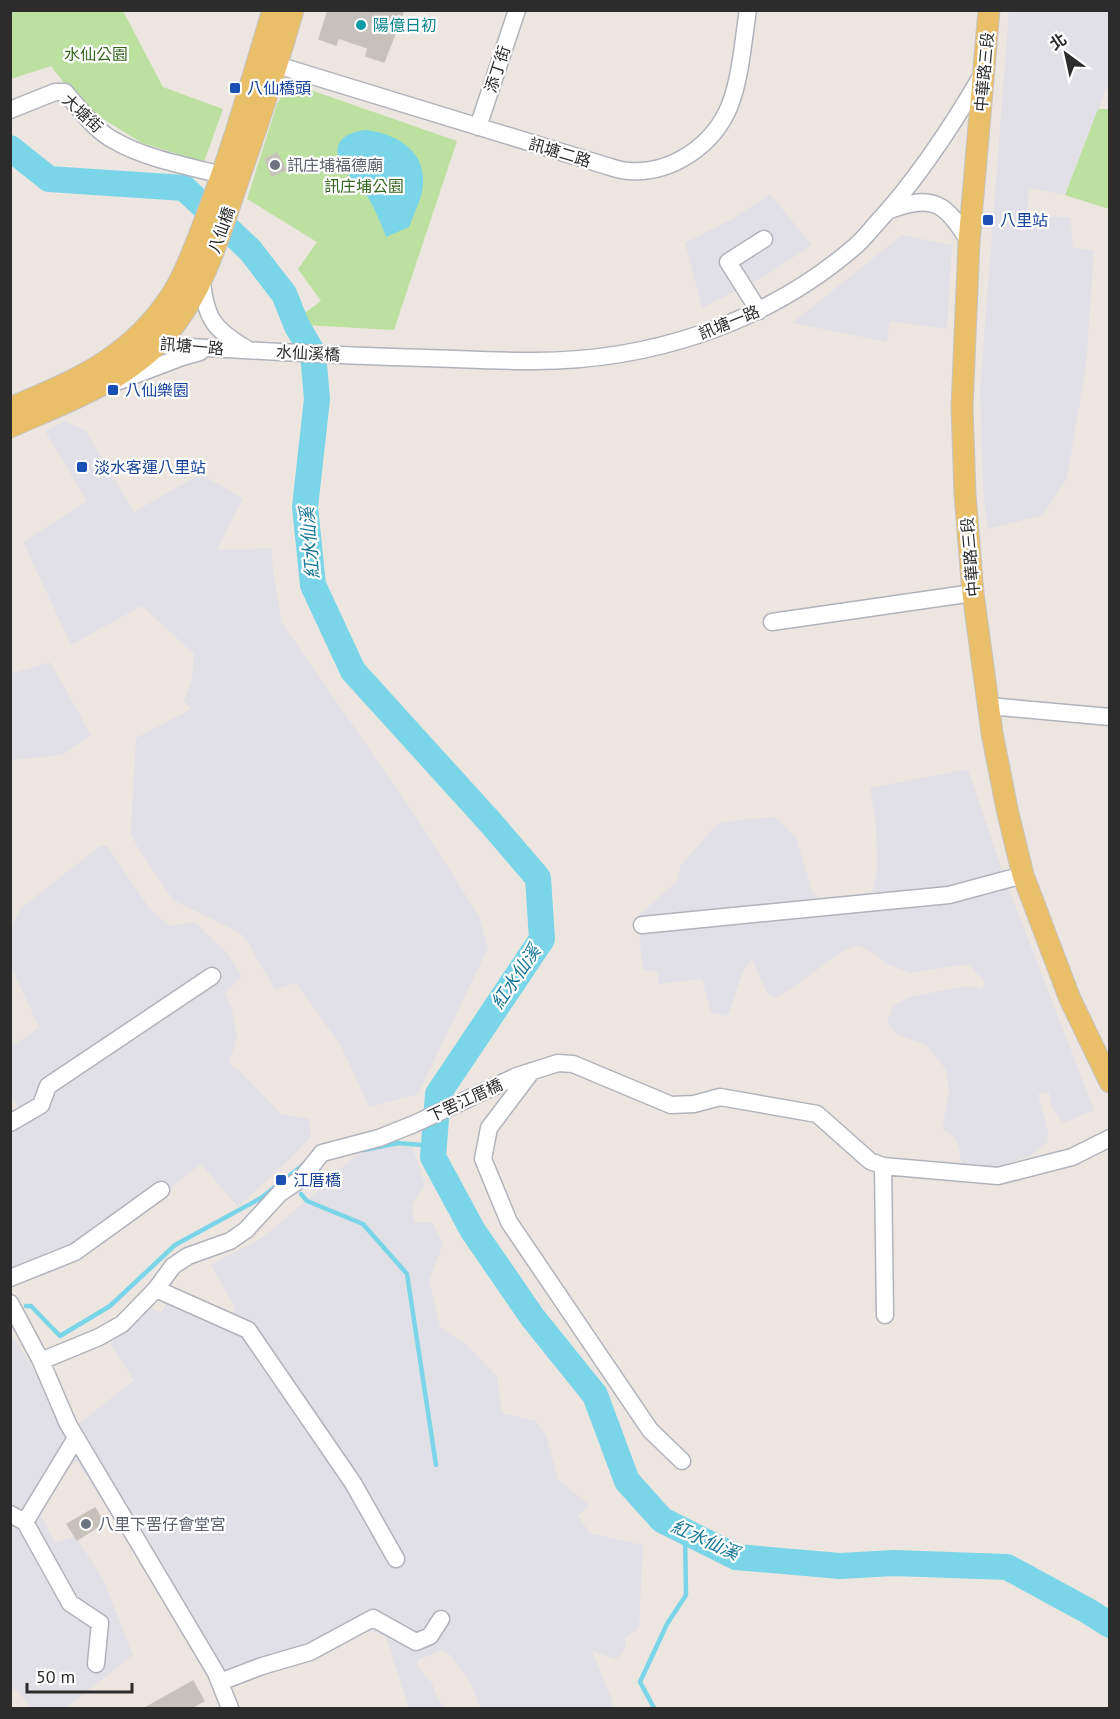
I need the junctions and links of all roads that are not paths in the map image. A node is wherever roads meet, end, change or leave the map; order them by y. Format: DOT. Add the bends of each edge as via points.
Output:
graph roads {
  1 [pos="273,10"];
  2 [pos="293,10"];
  3 [pos="517,10"];
  4 [pos="748,10"];
  5 [pos="989,10"];
  6 [pos="277,65"];
  7 [pos="984,72"];
  8 [pos="10,110"];
  9 [pos="478,127"];
  10 [pos="225,183"];
  11 [pos="889,210"];
  12 [pos="764,239"];
  13 [pos="969,242"];
  14 [pos="199,272"];
  15 [pos="759,311"];
  16 [pos="148,339"];
  17 [pos="213,348"];
  18 [pos="247,350"];
  19 [pos="369,357"];
  20 [pos="93,391"];
  21 [pos="10,408"];
  22 [pos="10,427"];
  23 [pos="973,593"];
  24 [pos="772,622"];
  25 [pos="989,706"];
  26 [pos="1110,717"];
  27 [pos="1023,875"];
  28 [pos="642,925"];
  29 [pos="212,976"];
  30 [pos="525,1073"];
  31 [pos="1110,1082"];
  32 [pos="10,1123"];
  33 [pos="1110,1138"];
  34 [pos="883,1166"];
  35 [pos="161,1190"];
  36 [pos="10,1278"];
  37 [pos="156,1289"];
  38 [pos="10,1303"];
  39 [pos="885,1315"];
  40 [pos="41,1361"];
  41 [pos="76,1438"];
  42 [pos="682,1461"];
  43 [pos="18,1518"];
  44 [pos="396,1559"];
  45 [pos="441,1619"];
  46 [pos="96,1664"];
  47 [pos="220,1682"];
  48 [pos="230,1708"];
  1 -- 10 [label="main road"];
  2 -- 6 [label="main road"];
  3 -- 9 [label="street, 添丁街"];
  4 -- 9 [label="street, 訊塘二路" via="730,104 720,125 701,146 680,160 654,170 629,171"];
  5 -- 7 [label="main road, 中華路三段"];
  6 -- 9 [label="street, 訊塘二路"];
  6 -- 10 [label="main road"];
  7 -- 11 [label="street, 訊塘一路" via="930,157"];
  7 -- 13 [label="main road, 中華路三段"];
  8 -- 10 [label="street, 大塘街" via="55,92 65,92 89,121 114,140"];
  10 -- 14 [label="main road, 八仙橋"];
  11 -- 13 [label="street" via="926,201 944,209 957,221"];
  11 -- 15 [label="street, 訊塘一路" via="854,248 803,287"];
  12 -- 15 [label="street" via="728,262"];
  13 -- 23 [label="main road, 中華路三段" via="962,407"];
  14 -- 16 [label="main road, 八仙橋" via="176,288"];
  14 -- 18 [label="street" via="209,317"];
  15 -- 19 [label="street, 訊塘一路" via="704,334 655,347 585,358 535,361"];
  16 -- 17 [label="street, 訊塘一路"];
  16 -- 20 [label="main road" via="131,366"];
  16 -- 21 [label="main road" via="116,353 84,376"];
  17 -- 18 [label="street, 訊塘一路"];
  17 -- 20 [label="street"];
  18 -- 19 [label="street, 水仙溪橋"];
  20 -- 22 [label="main road"];
  23 -- 24 [label="street"];
  23 -- 25 [label="main road, 中華路三段"];
  25 -- 26 [label="street"];
  25 -- 27 [label="main road, 中華路三段"];
  27 -- 28 [label="street" via="949,895"];
  27 -- 31 [label="main road, 中華路三段" via="1070,999"];
  29 -- 32 [label="street" via="48,1086 41,1105"];
  30 -- 34 [label="street, 下罟江厝橋" via="558,1063 573,1064 671,1105 720,1098 817,1114 870,1161"];
  30 -- 37 [label="street, 下罟江厝橋" via="379,1138 322,1153 301,1179 280,1193 246,1230 231,1241 172,1266"];
  30 -- 42 [label="street" via="489,1128 483,1159 509,1222 650,1430"];
  33 -- 34 [label="street" via="1072,1157 998,1176"];
  34 -- 39 [label="street"];
  35 -- 36 [label="street" via="75,1252"];
  37 -- 40 [label="street, 下罟江厝橋" via="122,1324"];
  37 -- 44 [label="street" via="248,1330 353,1483"];
  38 -- 40 [label="street"];
  40 -- 41 [label="street"];
  41 -- 43 [label="street"];
  41 -- 47 [label="street"];
  43 -- 46 [label="street" via="70,1603 100,1623"];
  45 -- 47 [label="street" via="430,1636 416,1642 372,1618 310,1652"];
  47 -- 48 [label="street"];
}
